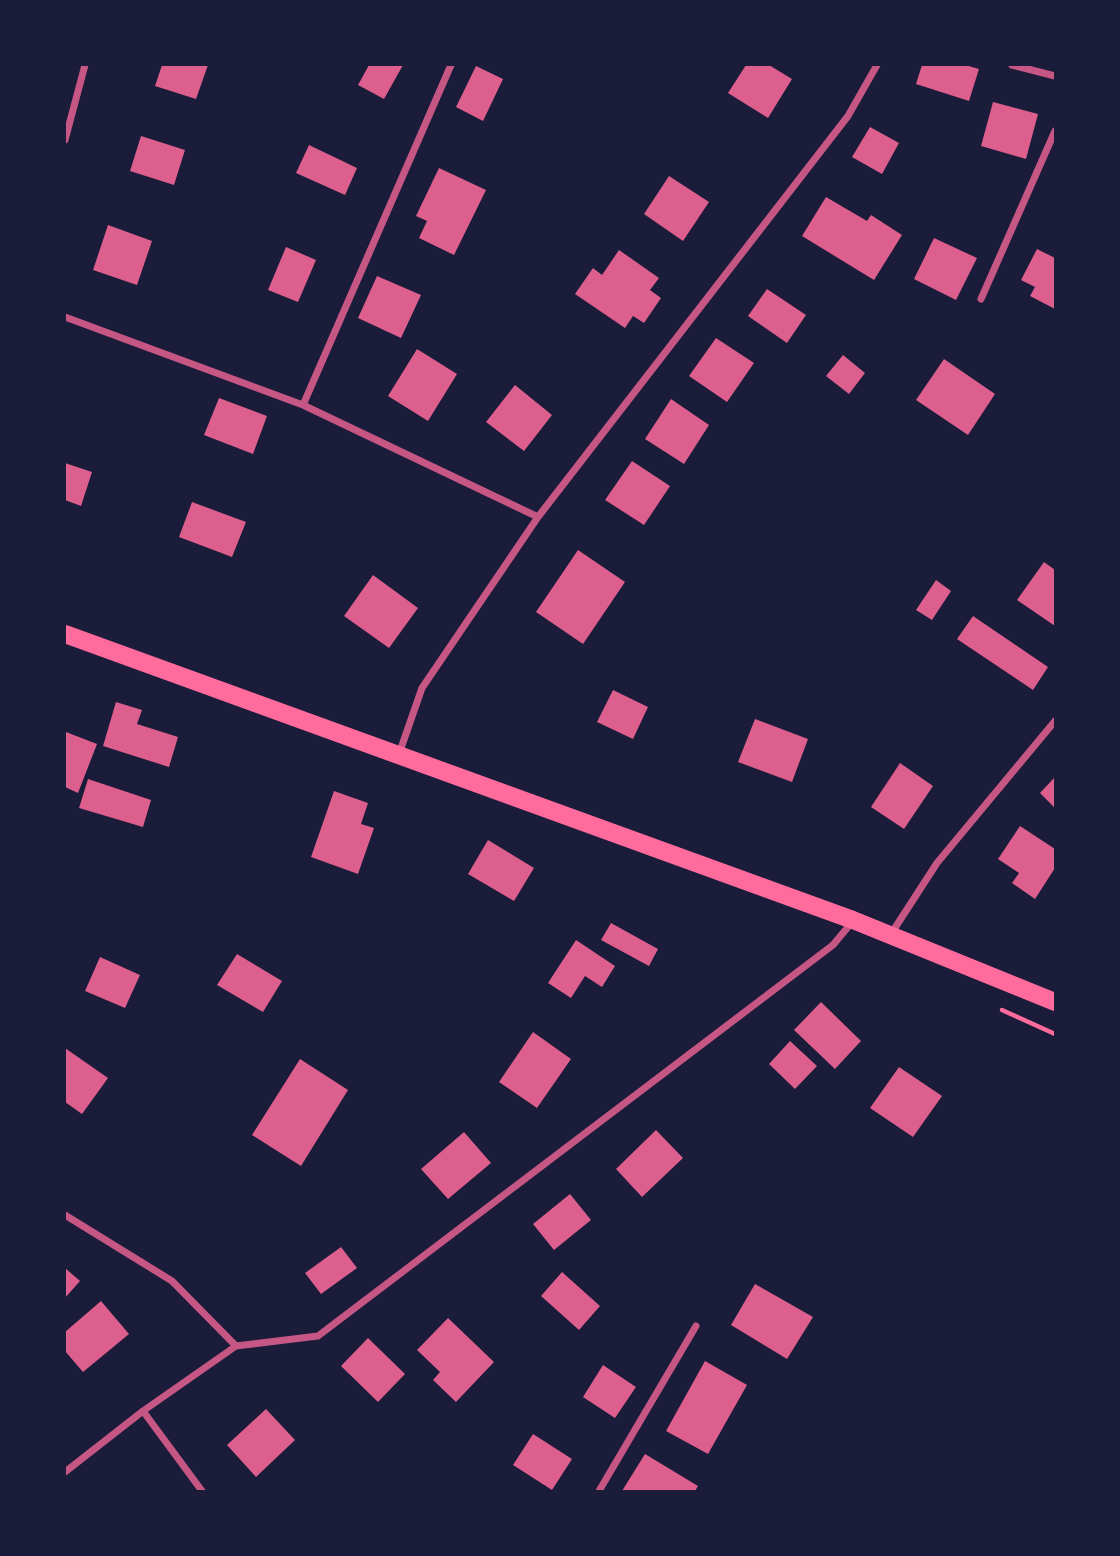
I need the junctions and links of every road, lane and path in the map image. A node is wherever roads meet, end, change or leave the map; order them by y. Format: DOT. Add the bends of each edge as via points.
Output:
graph roads {
  1 [pos="85,65"];
  2 [pos="451,65"];
  3 [pos="877,65"];
  4 [pos="1012,65"];
  5 [pos="1055,76"];
  6 [pos="1055,131"];
  7 [pos="65,140"];
  8 [pos="981,299"];
  9 [pos="65,317"];
  10 [pos="303,405"];
  11 [pos="538,517"];
  12 [pos="65,634"];
  13 [pos="1055,721"];
  14 [pos="398,755"];
  15 [pos="853,920"];
  16 [pos="890,935"];
  17 [pos="1055,1002"];
  18 [pos="65,1215"];
  19 [pos="696,1326"];
  20 [pos="236,1346"];
  21 [pos="143,1411"];
  22 [pos="65,1472"];
  23 [pos="202,1491"];
  24 [pos="599,1491"];
  1 -- 7 [label="street"];
  2 -- 10 [label="street"];
  3 -- 11 [label="street" via="848,116"];
  4 -- 5 [label="street"];
  6 -- 8 [label="street"];
  9 -- 10 [label="street"];
  10 -- 11 [label="street"];
  11 -- 14 [label="street" via="422,688"];
  12 -- 14 [label="main road"];
  13 -- 16 [label="street" via="937,863"];
  14 -- 15 [label="main road"];
  15 -- 16 [label="main road"];
  15 -- 20 [label="street" via="833,945 318,1336"];
  16 -- 17 [label="main road"];
  18 -- 20 [label="street" via="172,1281"];
  19 -- 24 [label="street"];
  20 -- 21 [label="street"];
  21 -- 22 [label="street"];
  21 -- 23 [label="street"];
}
